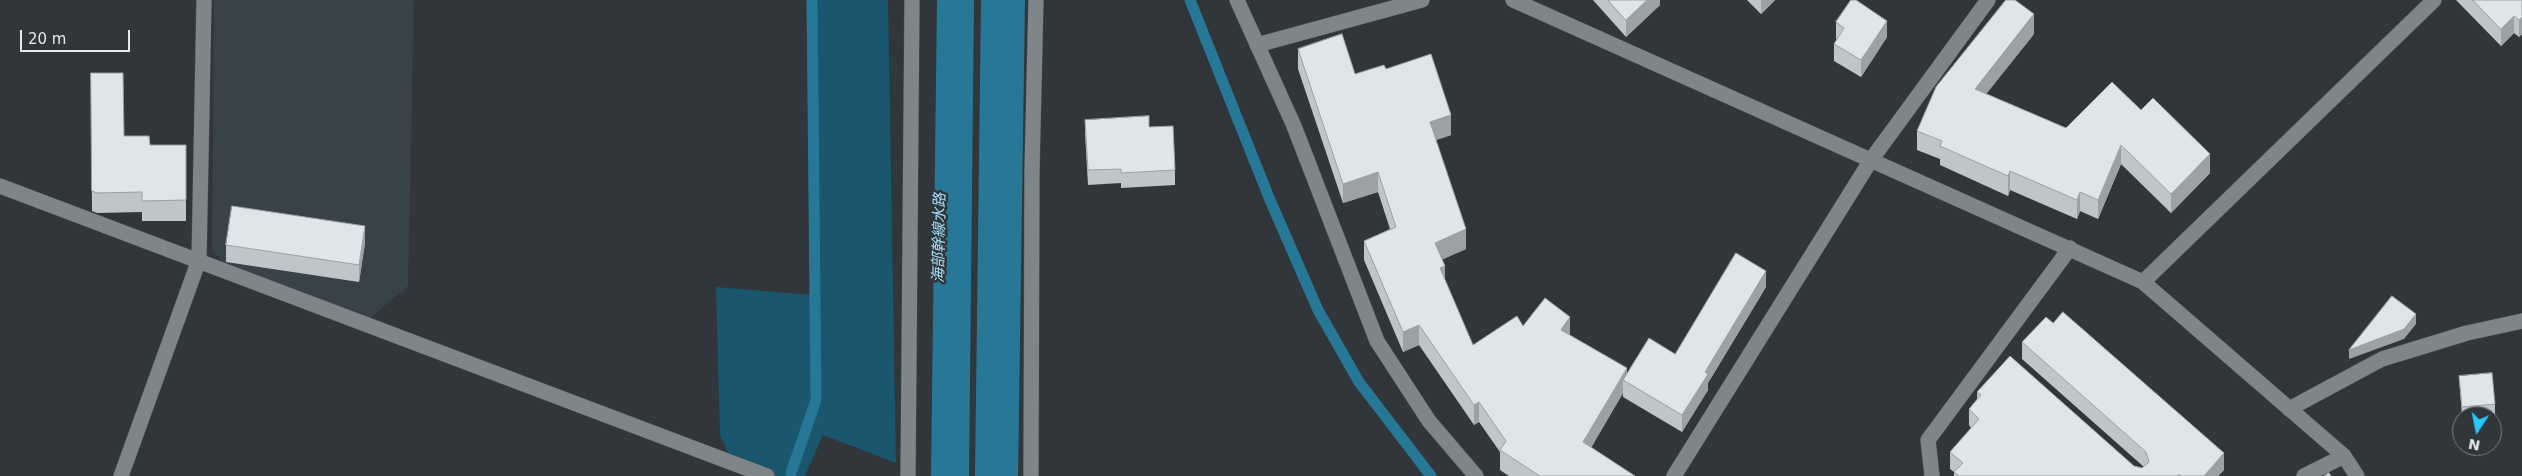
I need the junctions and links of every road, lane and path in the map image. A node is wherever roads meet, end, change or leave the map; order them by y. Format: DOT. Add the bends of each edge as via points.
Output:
graph roads {
  1 [pos="204,0"];
  2 [pos="912,0"];
  3 [pos="1036,0"];
  4 [pos="1236,0"];
  5 [pos="1422,0"];
  6 [pos="1513,0"];
  7 [pos="1988,0"];
  8 [pos="2434,0"];
  9 [pos="1541,6"];
  10 [pos="1257,45"];
  11 [pos="1871,160"];
  12 [pos="0,186"];
  13 [pos="2070,248"];
  14 [pos="200,260"];
  15 [pos="2143,282"];
  16 [pos="2522,321"];
  17 [pos="1996,348"];
  18 [pos="2010,361"];
  19 [pos="2289,408"];
  20 [pos="2344,456"];
  21 [pos="121,476"];
  22 [pos="768,476"];
  23 [pos="908,476"];
  24 [pos="1031,476"];
  25 [pos="1476,476"];
  26 [pos="1674,476"];
  27 [pos="1932,476"];
  28 [pos="2304,476"];
  29 [pos="2357,476"];
  1 -- 14 [label="street"];
  2 -- 23 [label="street"];
  3 -- 24 [label="street"];
  4 -- 10 [label="street"];
  5 -- 10 [label="street"];
  6 -- 9 [label="street"];
  7 -- 11 [label="street"];
  8 -- 15 [label="street"];
  9 -- 11 [label="street"];
  10 -- 25 [label="street" via="1294,126 1377,341 1429,421"];
  11 -- 13 [label="street"];
  11 -- 26 [label="street"];
  12 -- 14 [label="street"];
  13 -- 15 [label="street"];
  13 -- 17 [label="street"];
  14 -- 21 [label="street"];
  14 -- 22 [label="street"];
  15 -- 19 [label="street"];
  16 -- 19 [label="street" via="2467,333 2382,359"];
  17 -- 18 [label="street"];
  17 -- 27 [label="street" via="1928,440"];
  19 -- 20 [label="street"];
  20 -- 28 [label="street"];
  20 -- 29 [label="street"];
}
